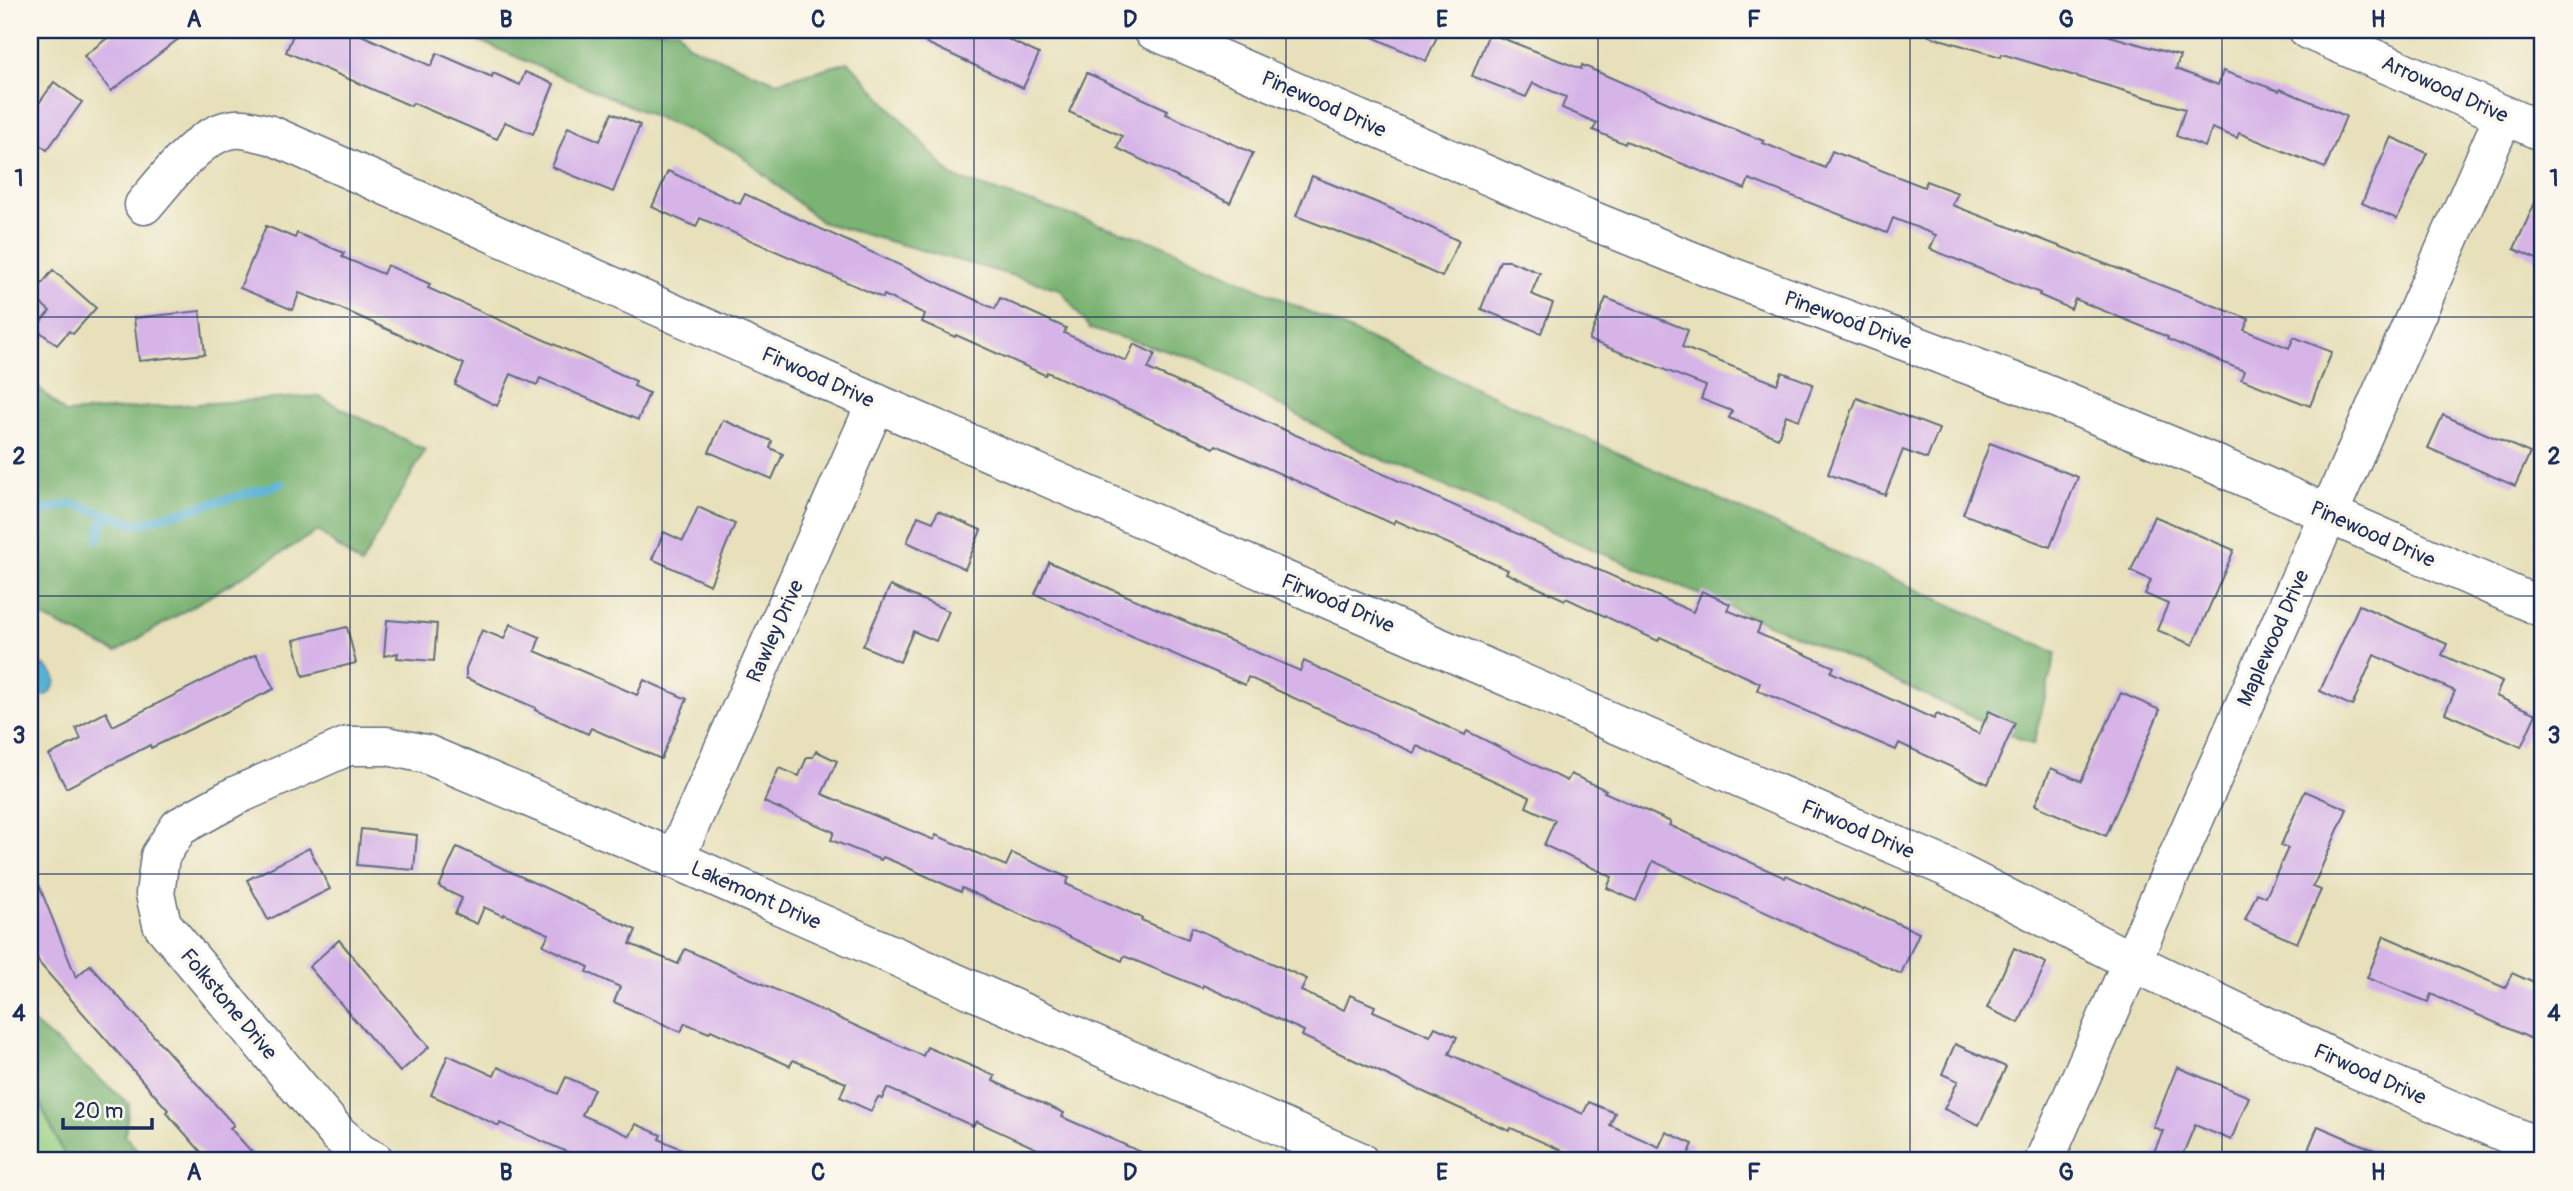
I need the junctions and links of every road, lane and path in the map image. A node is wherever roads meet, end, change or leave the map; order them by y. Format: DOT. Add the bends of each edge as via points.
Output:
graph roads {
  1 [pos="1153,30"];
  2 [pos="2308,30"];
  3 [pos="2504,115"];
  4 [pos="2543,132"];
  5 [pos="144,205"];
  6 [pos="876,402"];
  7 [pos="2328,514"];
  8 [pos="2543,608"];
  9 [pos="160,856"];
  10 [pos="675,859"];
  11 [pos="2131,961"];
  12 [pos="2543,1149"];
  13 [pos="1340,1157"];
  14 [pos="375,1161"];
  15 [pos="2044,1161"];
  1 -- 7 [label="street, Pinewood Drive" via="1586,218 2036,390"];
  2 -- 3 [label="street, Arrowood Drive"];
  3 -- 4 [label="street, Arrowood Drive"];
  3 -- 7 [label="street, Maplewood Drive"];
  5 -- 6 [label="street, Firwood Drive" via="212,136 240,128 271,135"];
  6 -- 10 [label="street, Rawley Drive"];
  6 -- 11 [label="street, Firwood Drive" via="1946,867"];
  7 -- 8 [label="street, Pinewood Drive"];
  7 -- 11 [label="street, Maplewood Drive"];
  9 -- 10 [label="street, Lakemont Drive" via="179,827 235,796 348,746 387,746 426,754"];
  9 -- 14 [label="street, Folkstone Drive" via="155,894 162,923 338,1134"];
  10 -- 13 [label="street, Lakemont Drive"];
  11 -- 12 [label="street, Firwood Drive" via="2349,1066"];
  11 -- 15 [label="street, Maplewood Drive"];
}
